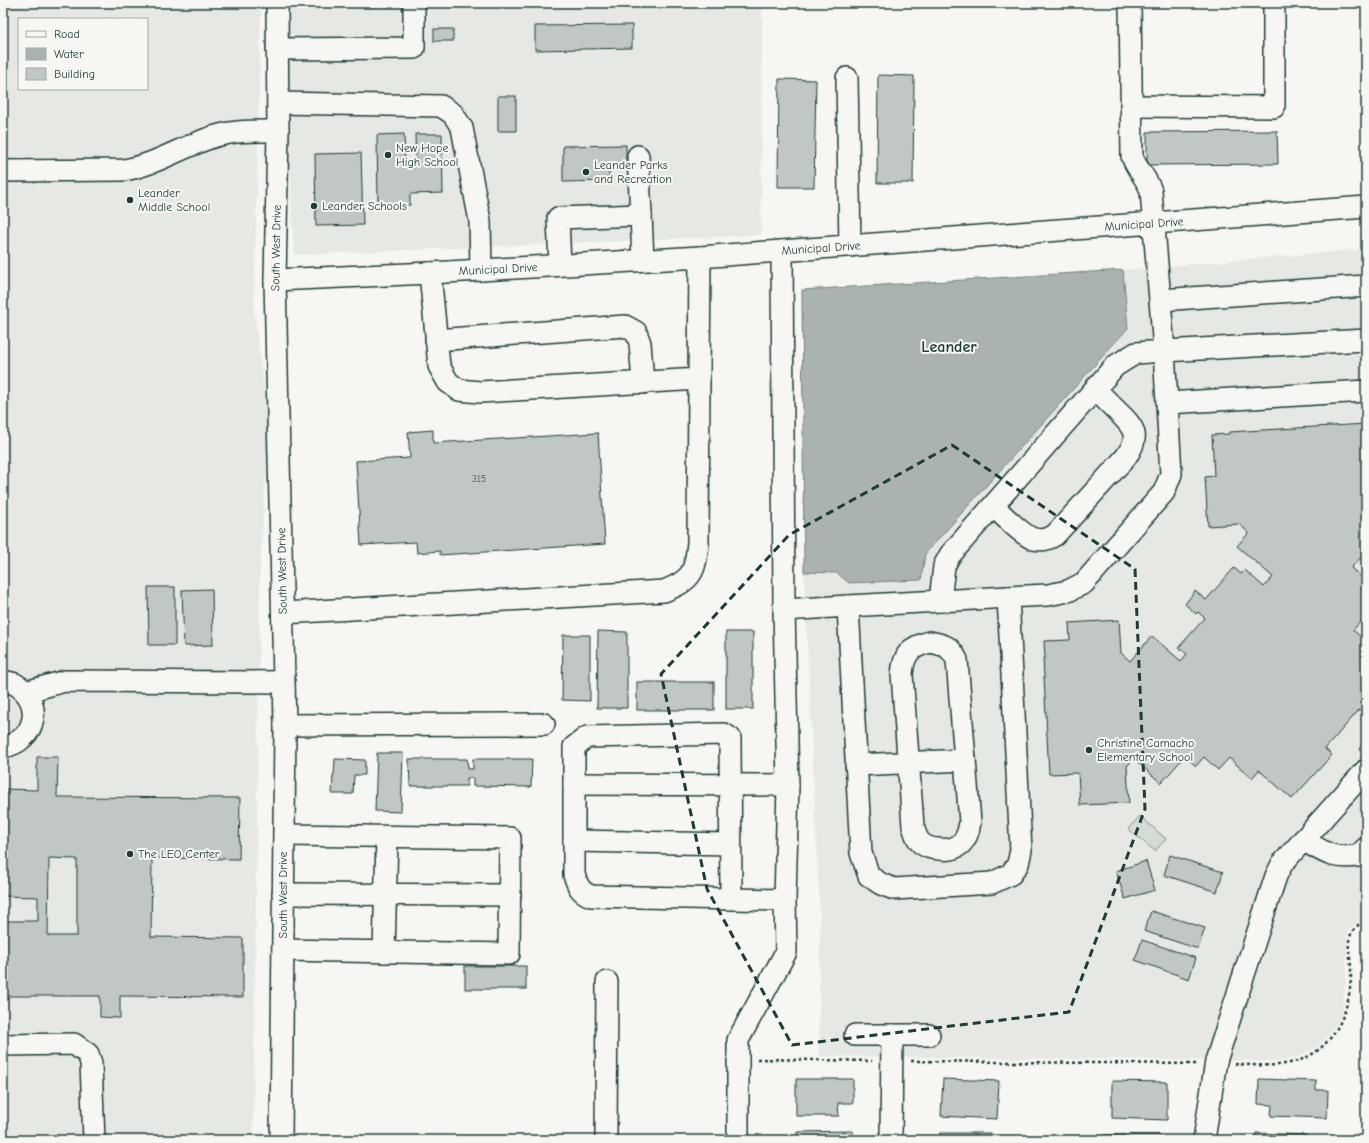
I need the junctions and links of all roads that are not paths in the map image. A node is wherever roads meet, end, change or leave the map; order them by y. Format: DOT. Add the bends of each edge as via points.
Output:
graph roads {
  1 [pos="277,3"];
  2 [pos="414,3"];
  3 [pos="1130,3"];
  4 [pos="1274,3"];
  5 [pos="277,49"];
  6 [pos="847,78"];
  7 [pos="278,103"];
  8 [pos="1132,106"];
  9 [pos="278,131"];
  10 [pos="638,156"];
  11 [pos="3,171"];
  12 [pos="1366,207"];
  13 [pos="641,215"];
  14 [pos="1154,223"];
  15 [pos="850,246"];
  16 [pos="782,251"];
  17 [pos="700,257"];
  18 [pos="643,260"];
  19 [pos="560,265"];
  20 [pos="481,270"];
  21 [pos="430,273"];
  22 [pos="275,280"];
  23 [pos="1366,286"];
  24 [pos="1160,300"];
  25 [pos="436,340"];
  26 [pos="1366,340"];
  27 [pos="1164,351"];
  28 [pos="699,380"];
  29 [pos="643,382"];
  30 [pos="1095,389"];
  31 [pos="1366,391"];
  32 [pos="1167,403"];
  33 [pos="993,506"];
  34 [pos="1008,597"];
  35 [pos="940,601"];
  36 [pos="848,606"];
  37 [pos="784,610"];
  38 [pos="283,613"];
  39 [pos="3,681"];
  40 [pos="283,682"];
  41 [pos="25,692"];
  42 [pos="544,724"];
  43 [pos="285,725"];
  44 [pos="3,747"];
  45 [pos="965,760"];
  46 [pos="909,763"];
  47 [pos="856,765"];
  48 [pos="1366,770"];
  49 [pos="574,784"];
  50 [pos="730,785"];
  51 [pos="788,785"];
  52 [pos="284,835"];
  53 [pos="386,836"];
  54 [pos="1303,840"];
  55 [pos="574,841"];
  56 [pos="730,844"];
  57 [pos="1366,848"];
  58 [pos="283,894"];
  59 [pos="385,894"];
  60 [pos="510,895"];
  61 [pos="731,899"];
  62 [pos="785,900"];
  63 [pos="283,950"];
  64 [pos="384,952"];
  65 [pos="607,982"];
  66 [pos="855,1035"];
  67 [pos="892,1035"];
  68 [pos="929,1036"];
  69 [pos="3,1045"];
  70 [pos="94,1140"];
  71 [pos="281,1140"];
  72 [pos="606,1140"];
  73 [pos="738,1140"];
  74 [pos="891,1140"];
  75 [pos="1204,1140"];
  1 -- 5 [label="street, South West Drive"];
  2 -- 5 [label="street" via="414,48"];
  3 -- 8 [label="street"];
  4 -- 8 [label="street" via="1274,106"];
  5 -- 7 [label="street, South West Drive"];
  6 -- 15 [label="street"];
  7 -- 9 [label="street, South West Drive"];
  7 -- 20 [label="street" via="441,106 453,114 462,128 480,221"];
  8 -- 14 [label="street" via="1132,156 1134,164 1152,191"];
  9 -- 11 [label="street" via="229,132 202,140 153,162 124,170"];
  9 -- 22 [label="street, South West Drive"];
  10 -- 13 [label="street"];
  12 -- 14 [label="street, Municipal Drive"];
  13 -- 18 [label="street"];
  13 -- 19 [label="street" via="558,218"];
  14 -- 15 [label="street, Municipal Drive"];
  14 -- 24 [label="street"];
  15 -- 16 [label="street, Municipal Drive"];
  16 -- 17 [label="street, Municipal Drive"];
  16 -- 37 [label="street"];
  17 -- 18 [label="street, Municipal Drive"];
  17 -- 28 [label="street"];
  18 -- 19 [label="street, Municipal Drive"];
  19 -- 20 [label="street, Municipal Drive"];
  20 -- 21 [label="street, Municipal Drive"];
  21 -- 22 [label="street, Municipal Drive"];
  21 -- 25 [label="street"];
  22 -- 38 [label="street, South West Drive"];
  23 -- 24 [label="street"];
  24 -- 27 [label="street"];
  25 -- 29 [label="street" via="439,366 448,382 459,390 480,392"];
  25 -- 29 [label="street" via="625,326 636,332 640,343"];
  26 -- 27 [label="street"];
  27 -- 30 [label="street" via="1136,353 1115,366"];
  27 -- 32 [label="street"];
  28 -- 29 [label="street"];
  28 -- 38 [label="street" via="698,543 691,575 680,585 664,591"];
  30 -- 33 [label="street"];
  30 -- 33 [label="street" via="1130,423 1134,432 1134,441 1125,458 1049,539 1027,536"];
  31 -- 32 [label="street"];
  32 -- 34 [label="street" via="1171,474 1164,492 1084,583 1068,591 1048,595"];
  33 -- 35 [label="street" via="950,554 944,566"];
  34 -- 35 [label="street"];
  34 -- 47 [label="street" via="1021,850 1018,864 1011,874 992,883 894,889 869,876 861,853"];
  35 -- 36 [label="street"];
  36 -- 37 [label="street"];
  36 -- 47 [label="street"];
  37 -- 51 [label="street"];
  38 -- 40 [label="street, South West Drive"];
  39 -- 41 [label="street" via="15,684"];
  40 -- 41 [label="street" via="65,681"];
  40 -- 43 [label="street, South West Drive"];
  41 -- 44 [label="street" via="32,703 34,716 30,729 22,739 11,746"];
  42 -- 43 [label="street"];
  43 -- 52 [label="street, South West Drive"];
  45 -- 46 [label="street"];
  45 -- 46 [label="street" via="969,832 964,842 955,848 943,850 922,843 916,835 913,826"];
  45 -- 46 [label="street" via="957,660 952,651 930,642 918,645 909,652 903,662"];
  46 -- 47 [label="street"];
  48 -- 54 [label="street"];
  49 -- 50 [label="street"];
  49 -- 50 [label="street" via="574,747 587,737 724,734 730,738"];
  49 -- 55 [label="street"];
  50 -- 51 [label="street"];
  50 -- 56 [label="street"];
  51 -- 62 [label="street"];
  52 -- 53 [label="street"];
  52 -- 58 [label="street, South West Drive"];
  53 -- 59 [label="street"];
  53 -- 60 [label="street" via="510,838"];
  54 -- 57 [label="street" via="1337,857 1358,856"];
  54 -- 75 [label="street" via="1282,864 1276,876 1216,1062"];
  55 -- 56 [label="street"];
  55 -- 61 [label="street" via="574,875 578,886 591,896"];
  56 -- 61 [label="street"];
  58 -- 59 [label="street"];
  58 -- 63 [label="street, South West Drive"];
  59 -- 60 [label="street"];
  59 -- 64 [label="street"];
  60 -- 64 [label="street" via="509,954"];
  61 -- 62 [label="street"];
  62 -- 73 [label="street" via="786,952 738,1040"];
  63 -- 64 [label="street"];
  63 -- 71 [label="street, South West Drive"];
  65 -- 72 [label="street"];
  66 -- 67 [label="street"];
  67 -- 68 [label="street"];
  67 -- 74 [label="street"];
  69 -- 70 [label="street" via="74,1044 88,1054 91,1063"];
}
